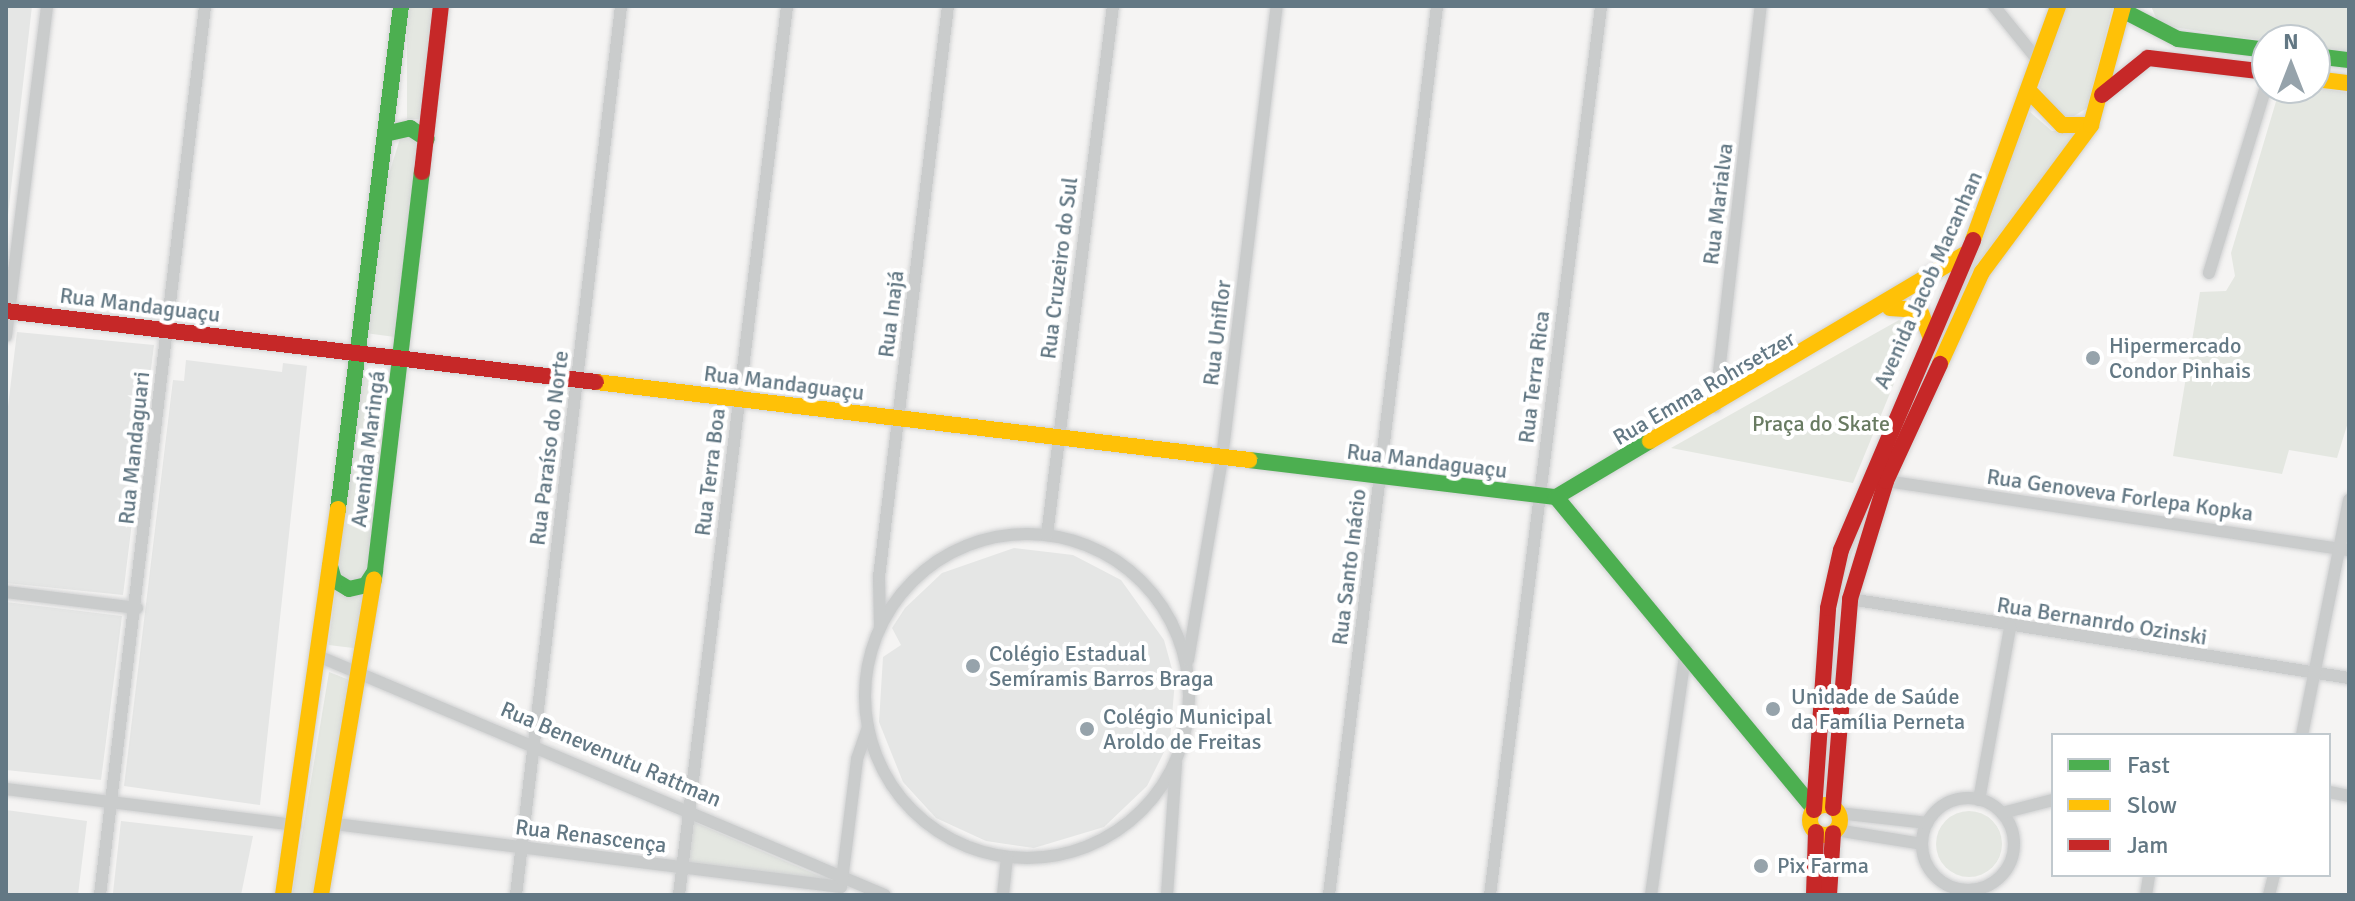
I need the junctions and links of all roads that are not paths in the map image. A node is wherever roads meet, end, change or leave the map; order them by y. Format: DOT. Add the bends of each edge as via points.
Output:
graph roads {
  1 [pos="47,6"];
  2 [pos="205,6"];
  3 [pos="401,6"];
  4 [pos="441,6"];
  5 [pos="621,6"];
  6 [pos="787,6"];
  7 [pos="948,6"];
  8 [pos="1113,6"];
  9 [pos="1277,6"];
  10 [pos="1437,6"];
  11 [pos="1601,6"];
  12 [pos="1761,6"];
  13 [pos="1994,6"];
  14 [pos="2058,6"];
  15 [pos="2123,8"];
  16 [pos="2178,39"];
  17 [pos="2251,48"];
  18 [pos="2175,60"];
  19 [pos="2040,63"];
  20 [pos="2251,70"];
  21 [pos="2031,93"];
  22 [pos="2101,96"];
  23 [pos="2261,104"];
  24 [pos="2091,125"];
  25 [pos="385,134"];
  26 [pos="427,139"];
  27 [pos="1965,254"];
  28 [pos="2209,273"];
  29 [pos="7,311"];
  30 [pos="1873,314"];
  31 [pos="167,330"];
  32 [pos="6,336"];
  33 [pos="1930,337"];
  34 [pos="355,356"];
  35 [pos="401,362"];
  36 [pos="577,381"];
  37 [pos="739,400"];
  38 [pos="1715,407"];
  39 [pos="899,419"];
  40 [pos="1058,438"];
  41 [pos="1222,458"];
  42 [pos="1380,478"];
  43 [pos="1886,481"];
  44 [pos="1548,497"];
  45 [pos="2349,500"];
  46 [pos="1047,535"];
  47 [pos="2344,549"];
  48 [pos="330,563"];
  49 [pos="375,570"];
  50 [pos="6,592"];
  51 [pos="1850,599"];
  52 [pos="137,608"];
  53 [pos="880,626"];
  54 [pos="2010,627"];
  55 [pos="1686,649"];
  56 [pos="318,656"];
  57 [pos="1187,663"];
  58 [pos="362,671"];
  59 [pos="2314,673"];
  60 [pos="2349,678"];
  61 [pos="868,727"];
  62 [pos="2302,733"];
  63 [pos="534,742"];
  64 [pos="1176,762"];
  65 [pos="1814,765"];
  66 [pos="1838,769"];
  67 [pos="6,789"];
  68 [pos="1979,800"];
  69 [pos="2051,801"];
  70 [pos="111,803"];
  71 [pos="689,809"];
  72 [pos="1814,810"];
  73 [pos="2002,813"];
  74 [pos="1831,823"];
  75 [pos="1927,823"];
  76 [pos="335,824"];
  77 [pos="296,825"];
  78 [pos="1922,844"];
  79 [pos="521,848"];
  80 [pos="1007,857"];
  81 [pos="683,867"];
  82 [pos="841,886"];
  83 [pos="1993,890"];
  84 [pos="1949,891"];
  85 [pos="100,895"];
  86 [pos="283,895"];
  87 [pos="321,895"];
  88 [pos="516,895"];
  89 [pos="679,895"];
  90 [pos="885,895"];
  91 [pos="1003,895"];
  92 [pos="1167,895"];
  93 [pos="1329,895"];
  94 [pos="1490,895"];
  95 [pos="1651,895"];
  96 [pos="1814,895"];
  97 [pos="1829,895"];
  1 -- 29 [label="street"];
  2 -- 31 [label="street, Rua Mandaguari"];
  3 -- 25 [label="main road, Avenida Maringá"];
  4 -- 26 [label="main road, Avenida Maringá"];
  5 -- 36 [label="street, Rua Paraíso do Norte"];
  6 -- 37 [label="street, Rua Terra Boa"];
  7 -- 39 [label="street, Rua Inajá"];
  8 -- 40 [label="street, Rua Cruzeiro do Sul"];
  9 -- 41 [label="street, Rua Uniflor"];
  10 -- 42 [label="street, Rua Santo Inácio"];
  11 -- 44 [label="street, Rua Terra Rica"];
  12 -- 38 [label="street, Rua Marialva"];
  13 -- 19 [label="street"];
  14 -- 19 [label="main road, Avenida Jacob Macanhan"];
  15 -- 16 [label="main road"];
  15 -- 22 [label="main road, Avenida Jacob Macanhan"];
  16 -- 17 [label="main road"];
  16 -- 18 [label="main road"];
  18 -- 20 [label="main road"];
  18 -- 22 [label="main road" via="2137,61"];
  19 -- 21 [label="main road, Avenida Jacob Macanhan"];
  21 -- 24 [label="main road" via="2062,125"];
  21 -- 27 [label="main road, Avenida Jacob Macanhan"];
  22 -- 24 [label="main road, Avenida Jacob Macanhan"];
  23 -- 28 [label="street"];
  24 -- 43 [label="main road, Avenida Jacob Macanhan" via="1982,272"];
  25 -- 26 [label="main road" via="404,128"];
  25 -- 34 [label="main road, Avenida Maringá"];
  26 -- 35 [label="main road, Avenida Maringá"];
  27 -- 30 [label="main road, Rua Emma Rohrsetzer"];
  27 -- 33 [label="main road, Avenida Jacob Macanhan"];
  29 -- 31 [label="main road, Rua Mandaguaçu"];
  29 -- 32 [label="street"];
  30 -- 33 [label="main road, Rua Emma Rohrsetzer" via="1914,306"];
  30 -- 38 [label="main road, Rua Emma Rohrsetzer"];
  31 -- 34 [label="main road, Rua Mandaguaçu"];
  31 -- 52 [label="street, Rua Mandaguari"];
  33 -- 65 [label="main road, Avenida Jacob Macanhan" via="1841,550 1828,608"];
  34 -- 35 [label="main road, Rua Mandaguaçu"];
  34 -- 48 [label="main road, Avenida Maringá"];
  35 -- 36 [label="main road, Rua Mandaguaçu"];
  35 -- 49 [label="main road, Avenida Maringá"];
  36 -- 37 [label="main road, Rua Mandaguaçu"];
  36 -- 63 [label="street, Rua Paraíso do Norte"];
  37 -- 39 [label="main road, Rua Mandaguaçu"];
  37 -- 71 [label="street, Rua Terra Boa"];
  38 -- 44 [label="main road, Rua Emma Rohrsetzer"];
  39 -- 40 [label="main road, Rua Mandaguaçu"];
  39 -- 53 [label="street, Rua Inajá" via="879,577"];
  40 -- 41 [label="main road, Rua Mandaguaçu"];
  40 -- 46 [label="street, Rua Cruzeiro do Sul"];
  41 -- 42 [label="main road, Rua Mandaguaçu"];
  41 -- 57 [label="street, Rua Uniflor"];
  42 -- 44 [label="main road, Rua Mandaguaçu"];
  42 -- 93 [label="street, Rua Santo Inácio"];
  43 -- 47 [label="street, Rua Genoveva Forlepa Kopka"];
  43 -- 51 [label="main road, Avenida Jacob Macanhan"];
  44 -- 55 [label="main road"];
  44 -- 94 [label="street, Rua Terra Rica"];
  45 -- 47 [label="street"];
  46 -- 53 [label="street" via="962,547 914,580"];
  46 -- 57 [label="street" via="1086,545 1152,591"];
  47 -- 59 [label="street"];
  48 -- 49 [label="main road" via="334,580 349,589 366,585"];
  48 -- 56 [label="main road, Avenida Maringá"];
  49 -- 58 [label="main road, Avenida Maringá"];
  50 -- 52 [label="street"];
  51 -- 54 [label="street, Rua Bernanrdo Ozinski"];
  51 -- 66 [label="main road, Avenida Jacob Macanhan"];
  52 -- 70 [label="street, Rua Mandaguari"];
  53 -- 61 [label="street" via="866,676"];
  54 -- 59 [label="street, Rua Bernanrdo Ozinski"];
  54 -- 68 [label="street"];
  55 -- 72 [label="main road"];
  55 -- 95 [label="street"];
  56 -- 58 [label="street, Rua Benevenutu Rattman"];
  56 -- 77 [label="main road, Avenida Maringá"];
  57 -- 64 [label="street, Rua Uniflor" via="1187,730"];
  58 -- 63 [label="street, Rua Benevenutu Rattman"];
  58 -- 76 [label="main road, Avenida Maringá"];
  59 -- 60 [label="street, Rua Bernanrdo Ozinski"];
  59 -- 62 [label="street"];
  61 -- 80 [label="street" via="889,779 916,814 964,844"];
  61 -- 82 [label="street" via="857,759"];
  63 -- 71 [label="street, Rua Benevenutu Rattman"];
  63 -- 79 [label="street, Rua Paraíso do Norte"];
  64 -- 80 [label="street" via="1155,797 1113,833 1049,856"];
  64 -- 92 [label="street"];
  65 -- 66 [label="main road"];
  65 -- 72 [label="main road, Avenida Jacob Macanhan"];
  66 -- 74 [label="main road, Avenida Jacob Macanhan"];
  67 -- 70 [label="street"];
  68 -- 73 [label="street"];
  68 -- 75 [label="street" via="1949,802"];
  69 -- 73 [label="street"];
  70 -- 77 [label="street"];
  70 -- 85 [label="street, Rua Mandaguari"];
  71 -- 81 [label="street, Rua Terra Boa"];
  71 -- 82 [label="street, Rua Benevenutu Rattman"];
  72 -- 74 [label="main road"];
  73 -- 83 [label="street" via="2014,852"];
  74 -- 75 [label="street"];
  74 -- 78 [label="street"];
  74 -- 96 [label="main road, Avenida Jacob Macanhan"];
  74 -- 97 [label="main road, Avenida Jacob Macanhan"];
  75 -- 78 [label="street"];
  76 -- 79 [label="street, Rua Renascença"];
  76 -- 87 [label="main road, Avenida Maringá"];
  77 -- 86 [label="main road, Avenida Maringá"];
  78 -- 84 [label="street" via="1929,870"];
  79 -- 81 [label="street, Rua Renascença"];
  79 -- 88 [label="street, Rua Paraíso do Norte"];
  80 -- 91 [label="street"];
  81 -- 82 [label="street, Rua Renascença"];
  81 -- 89 [label="street, Rua Terra Boa"];
  82 -- 90 [label="street, Rua Benevenutu Rattman"];
  83 -- 84 [label="street"];
}
